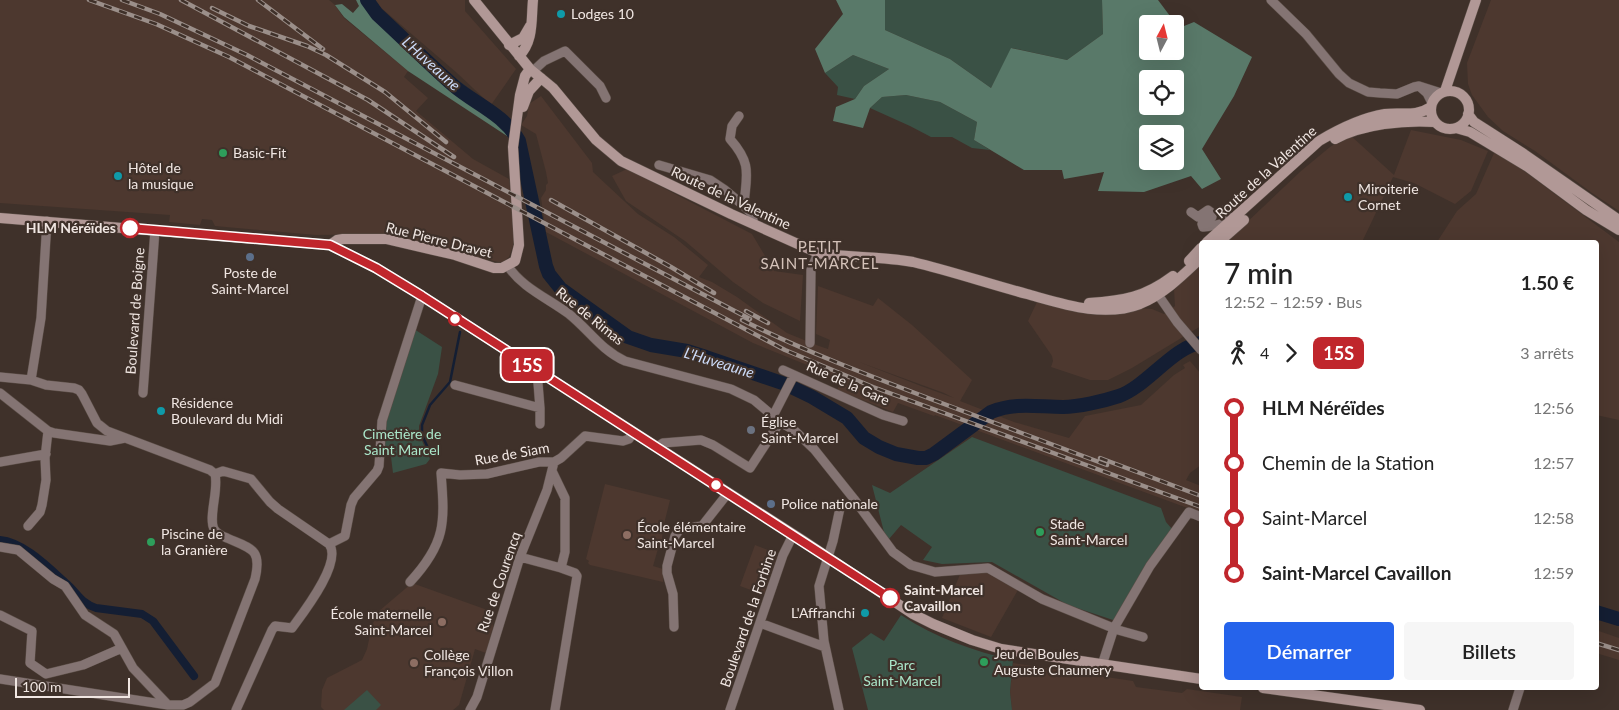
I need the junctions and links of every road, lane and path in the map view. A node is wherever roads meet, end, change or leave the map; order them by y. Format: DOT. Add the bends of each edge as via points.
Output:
graph roads {
  1 [pos="474,0"];
  2 [pos="533,0"];
  3 [pos="1271,0"];
  4 [pos="1476,0"];
  5 [pos="531,26"];
  6 [pos="509,45"];
  7 [pos="519,56"];
  8 [pos="1455,62"];
  9 [pos="535,72"];
  10 [pos="1419,86"];
  11 [pos="1443,92"];
  12 [pos="1461,95"];
  13 [pos="606,98"];
  14 [pos="1432,105"];
  15 [pos="1399,114"];
  16 [pos="1468,114"];
  17 [pos="738,116"];
  18 [pos="1436,122"];
  19 [pos="1391,124"];
  20 [pos="1456,128"];
  21 [pos="659,165"];
  22 [pos="744,206"];
  23 [pos="1226,209"];
  24 [pos="1191,212"];
  25 [pos="0,218"];
  26 [pos="1619,220"];
  27 [pos="47,221"];
  28 [pos="1230,223"];
  29 [pos="754,224"];
  30 [pos="155,230"];
  31 [pos="1619,230"];
  32 [pos="1209,240"];
  33 [pos="1221,240"];
  34 [pos="1222,240"];
  35 [pos="330,245"];
  36 [pos="1199,250"];
  37 [pos="818,253"];
  38 [pos="1199,260"];
  39 [pos="508,266"];
  40 [pos="1156,292"];
  41 [pos="422,296"];
  42 [pos="810,343"];
  43 [pos="1199,348"];
  44 [pos="783,370"];
  45 [pos="537,371"];
  46 [pos="0,377"];
  47 [pos="793,377"];
  48 [pos="31,380"];
  49 [pos="455,385"];
  50 [pos="0,393"];
  51 [pos="143,393"];
  52 [pos="540,408"];
  53 [pos="777,419"];
  54 [pos="903,420"];
  55 [pos="540,424"];
  56 [pos="48,431"];
  57 [pos="633,432"];
  58 [pos="126,437"];
  59 [pos="657,447"];
  60 [pos="46,454"];
  61 [pos="0,462"];
  62 [pos="553,467"];
  63 [pos="215,474"];
  64 [pos="728,493"];
  65 [pos="840,508"];
  66 [pos="1199,516"];
  67 [pos="28,526"];
  68 [pos="793,535"];
  69 [pos="329,544"];
  70 [pos="0,547"];
  71 [pos="520,557"];
  72 [pos="828,558"];
  73 [pos="561,568"];
  74 [pos="410,582"];
  75 [pos="0,615"];
  76 [pos="760,623"];
  77 [pos="674,627"];
  78 [pos="1114,628"];
  79 [pos="1143,637"];
  80 [pos="825,644"];
  81 [pos="122,648"];
  82 [pos="1102,665"];
  83 [pos="0,679"];
  84 [pos="1199,679"];
  85 [pos="1277,690"];
  86 [pos="1519,690"];
  87 [pos="168,705"];
  88 [pos="189,706"];
  89 [pos="236,710"];
  90 [pos="470,710"];
  91 [pos="554,710"];
  92 [pos="730,710"];
  93 [pos="840,710"];
  94 [pos="1417,710"];
  95 [pos="1513,710"];
  1 -- 6 [label="street, Route de la Valentine"];
  2 -- 5 [label="street"];
  3 -- 10 [label="street" via="1349,83 1368,92 1390,94"];
  4 -- 8 [label="street"];
  5 -- 6 [label="street" via="523,38"];
  5 -- 7 [label="street" via="531,37"];
  6 -- 7 [label="street, Route de la Valentine"];
  7 -- 9 [label="street, Route de la Valentine"];
  8 -- 11 [label="street"];
  8 -- 12 [label="street" via="1455,78"];
  9 -- 13 [label="street" via="544,61 568,52 600,86"];
  9 -- 29 [label="street, Route de la Valentine" via="553,88 596,140 621,161"];
  9 -- 39 [label="street, Rue Pierre Dravet" via="517,120 513,147 519,245 515,261"];
  10 -- 11 [label="street"];
  10 -- 14 [label="street" via="1428,93"];
  11 -- 12 [label="street"];
  11 -- 14 [label="street"];
  12 -- 16 [label="street" via="1468,103"];
  14 -- 15 [label="street, Route de la Valentine" via="1424,112"];
  14 -- 18 [label="street" via="1431,112"];
  15 -- 19 [label="street"];
  15 -- 28 [label="street, Route de la Valentine" via="1356,122 1319,141"];
  16 -- 20 [label="street"];
  16 -- 26 [label="street" via="1474,122"];
  17 -- 22 [label="street" via="730,139 746,162"];
  18 -- 19 [label="street, Route de la Valentine"];
  18 -- 20 [label="street" via="1445,128"];
  19 -- 34 [label="street, Route de la Valentine" via="1361,128 1321,148"];
  20 -- 31 [label="street" via="1470,132 1528,167"];
  21 -- 22 [label="street" via="710,180"];
  22 -- 29 [label="street" via="751,213"];
  23 -- 28 [label="street"];
  24 -- 28 [label="street" via="1198,217 1210,211 1212,217 1202,224 1203,227"];
  25 -- 27 [label="street"];
  27 -- 30 [label="street"];
  27 -- 48 [label="street" via="41,318"];
  28 -- 32 [label="street, Route de la Valentine"];
  28 -- 33 [label="street"];
  29 -- 37 [label="street, Route de la Valentine"];
  30 -- 35 [label="street"];
  30 -- 51 [label="street, Boulevard de Boigne"];
  35 -- 39 [label="street, Rue Pierre Dravet" via="343,239 386,239 456,255 494,268"];
  35 -- 41 [label="street"];
  36 -- 40 [label="street, Route de la Valentine"];
  37 -- 40 [label="street, Route de la Valentine" via="913,262 1069,306 1102,310 1138,304"];
  37 -- 42 [label="street" via="811,272"];
  38 -- 40 [label="street, Route de la Valentine" via="1175,282"];
  39 -- 53 [label="street, Rue de Rimas" via="516,278 569,314 614,356 740,392"];
  40 -- 43 [label="street"];
  41 -- 45 [label="street"];
  41 -- 69 [label="street" via="382,421 379,466 354,498 345,536"];
  44 -- 47 [label="street, Rue de la Gare"];
  45 -- 52 [label="street"];
  45 -- 57 [label="street"];
  46 -- 48 [label="street"];
  47 -- 53 [label="street"];
  47 -- 54 [label="street, Rue de la Gare" via="883,415"];
  48 -- 58 [label="street" via="79,390 97,423 107,431"];
  49 -- 52 [label="street"];
  50 -- 56 [label="street"];
  52 -- 55 [label="street"];
  53 -- 59 [label="street" via="750,468 701,440 663,443"];
  53 -- 78 [label="street, Rue de Rimas" via="814,449 892,552 912,565 935,572 988,568 1042,599"];
  56 -- 58 [label="street" via="110,441"];
  56 -- 60 [label="street"];
  57 -- 59 [label="street"];
  57 -- 62 [label="street, Rue de Siam" via="629,439 623,441 586,436"];
  58 -- 63 [label="street" via="204,466"];
  59 -- 64 [label="street"];
  60 -- 61 [label="street"];
  60 -- 67 [label="street" via="42,505"];
  62 -- 71 [label="street, Rue de Courencq"];
  62 -- 73 [label="street" via="565,498 565,552"];
  62 -- 74 [label="street, Rue de Siam" via="539,462 487,474 441,473 443,521 438,542"];
  63 -- 69 [label="street" via="222,471 251,478 278,509"];
  63 -- 88 [label="street" via="214,529 253,551 258,566 215,683"];
  64 -- 68 [label="street"];
  64 -- 77 [label="street" via="702,526 680,529 675,536 667,566 673,594"];
  65 -- 72 [label="street"];
  66 -- 78 [label="street" via="1189,512 1182,521 1150,566"];
  68 -- 72 [label="street"];
  68 -- 76 [label="street, Boulevard de la Forbine" via="783,554"];
  69 -- 89 [label="street" via="333,553 314,598 292,628 275,626 272,630"];
  70 -- 81 [label="street" via="18,550 65,586 85,615 114,634"];
  71 -- 73 [label="street"];
  71 -- 90 [label="street, Rue de Courencq" via="478,696"];
  72 -- 80 [label="street" via="818,586"];
  72 -- 82 [label="street" via="913,614 972,640 1020,652"];
  73 -- 91 [label="street" via="577,576"];
  75 -- 81 [label="street" via="32,631 30,664 46,674 83,665"];
  76 -- 80 [label="street"];
  76 -- 92 [label="street, Boulevard de la Forbine"];
  78 -- 79 [label="street, Rue de Rimas"];
  78 -- 82 [label="street"];
  80 -- 93 [label="street"];
  81 -- 87 [label="street" via="133,668"];
  82 -- 84 [label="street"];
  83 -- 87 [label="street"];
  85 -- 94 [label="street"];
  86 -- 95 [label="street"];
  87 -- 88 [label="street"];
}
